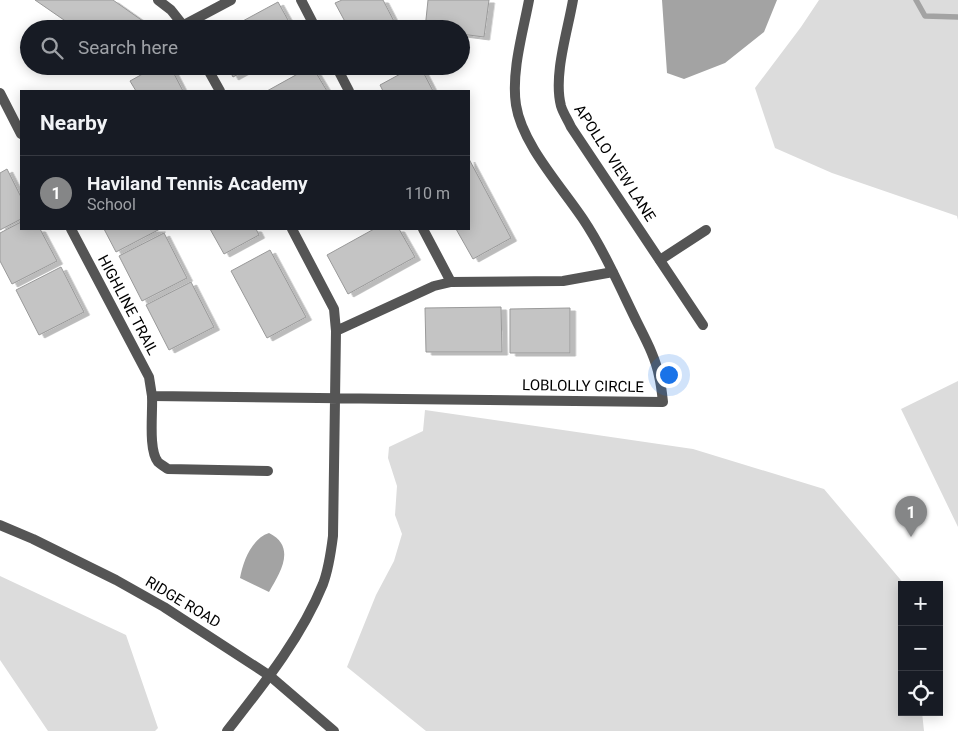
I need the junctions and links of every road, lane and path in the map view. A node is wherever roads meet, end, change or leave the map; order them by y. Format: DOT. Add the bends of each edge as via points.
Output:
graph roads {
  1 [pos="158,0"];
  2 [pos="231,0"];
  3 [pos="301,0"];
  4 [pos="529,0"];
  5 [pos="574,0"];
  6 [pos="179,20"];
  7 [pos="197,20"];
  8 [pos="311,20"];
  9 [pos="211,75"];
  10 [pos="341,75"];
  11 [pos="219,90"];
  12 [pos="348,90"];
  13 [pos="0,93"];
  14 [pos="20,132"];
  15 [pos="72,230"];
  16 [pos="293,230"];
  17 [pos="424,230"];
  18 [pos="706,230"];
  19 [pos="660,260"];
  20 [pos="613,272"];
  21 [pos="451,282"];
  22 [pos="703,325"];
  23 [pos="336,331"];
  24 [pos="152,396"];
  25 [pos="334,398"];
  26 [pos="268,471"];
  27 [pos="0,525"];
  28 [pos="270,676"];
  29 [pos="227,731"];
  30 [pos="334,731"];
  1 -- 6 [label="street"];
  2 -- 7 [label="street"];
  3 -- 8 [label="street"];
  4 -- 20 [label="street, LOBLOLLY CIRCLE" via="516,71 516,106 529,140 584,220"];
  5 -- 19 [label="street, APOLLO VIEW LANE" via="560,66 561,106 571,127"];
  9 -- 11 [label="street"];
  10 -- 12 [label="street"];
  13 -- 14 [label="street"];
  15 -- 24 [label="street, HIGHLINE TRAIL" via="149,377"];
  16 -- 23 [label="street" via="334,309"];
  17 -- 21 [label="street"];
  18 -- 19 [label="street"];
  19 -- 22 [label="street, APOLLO VIEW LANE"];
  20 -- 21 [label="street" via="563,281"];
  20 -- 25 [label="street, LOBLOLLY CIRCLE" via="659,374 663,402"];
  21 -- 23 [label="street" via="434,286"];
  23 -- 25 [label="street"];
  24 -- 25 [label="street, LOBLOLLY CIRCLE"];
  24 -- 26 [label="street, HIGHLINE TRAIL" via="154,452 157,461 168,469"];
  25 -- 28 [label="street" via="333,536 329,562 312,607"];
  27 -- 28 [label="street, RIDGE ROAD" via="156,602"];
  28 -- 29 [label="street"];
  28 -- 30 [label="street, RIDGE ROAD"];
}
